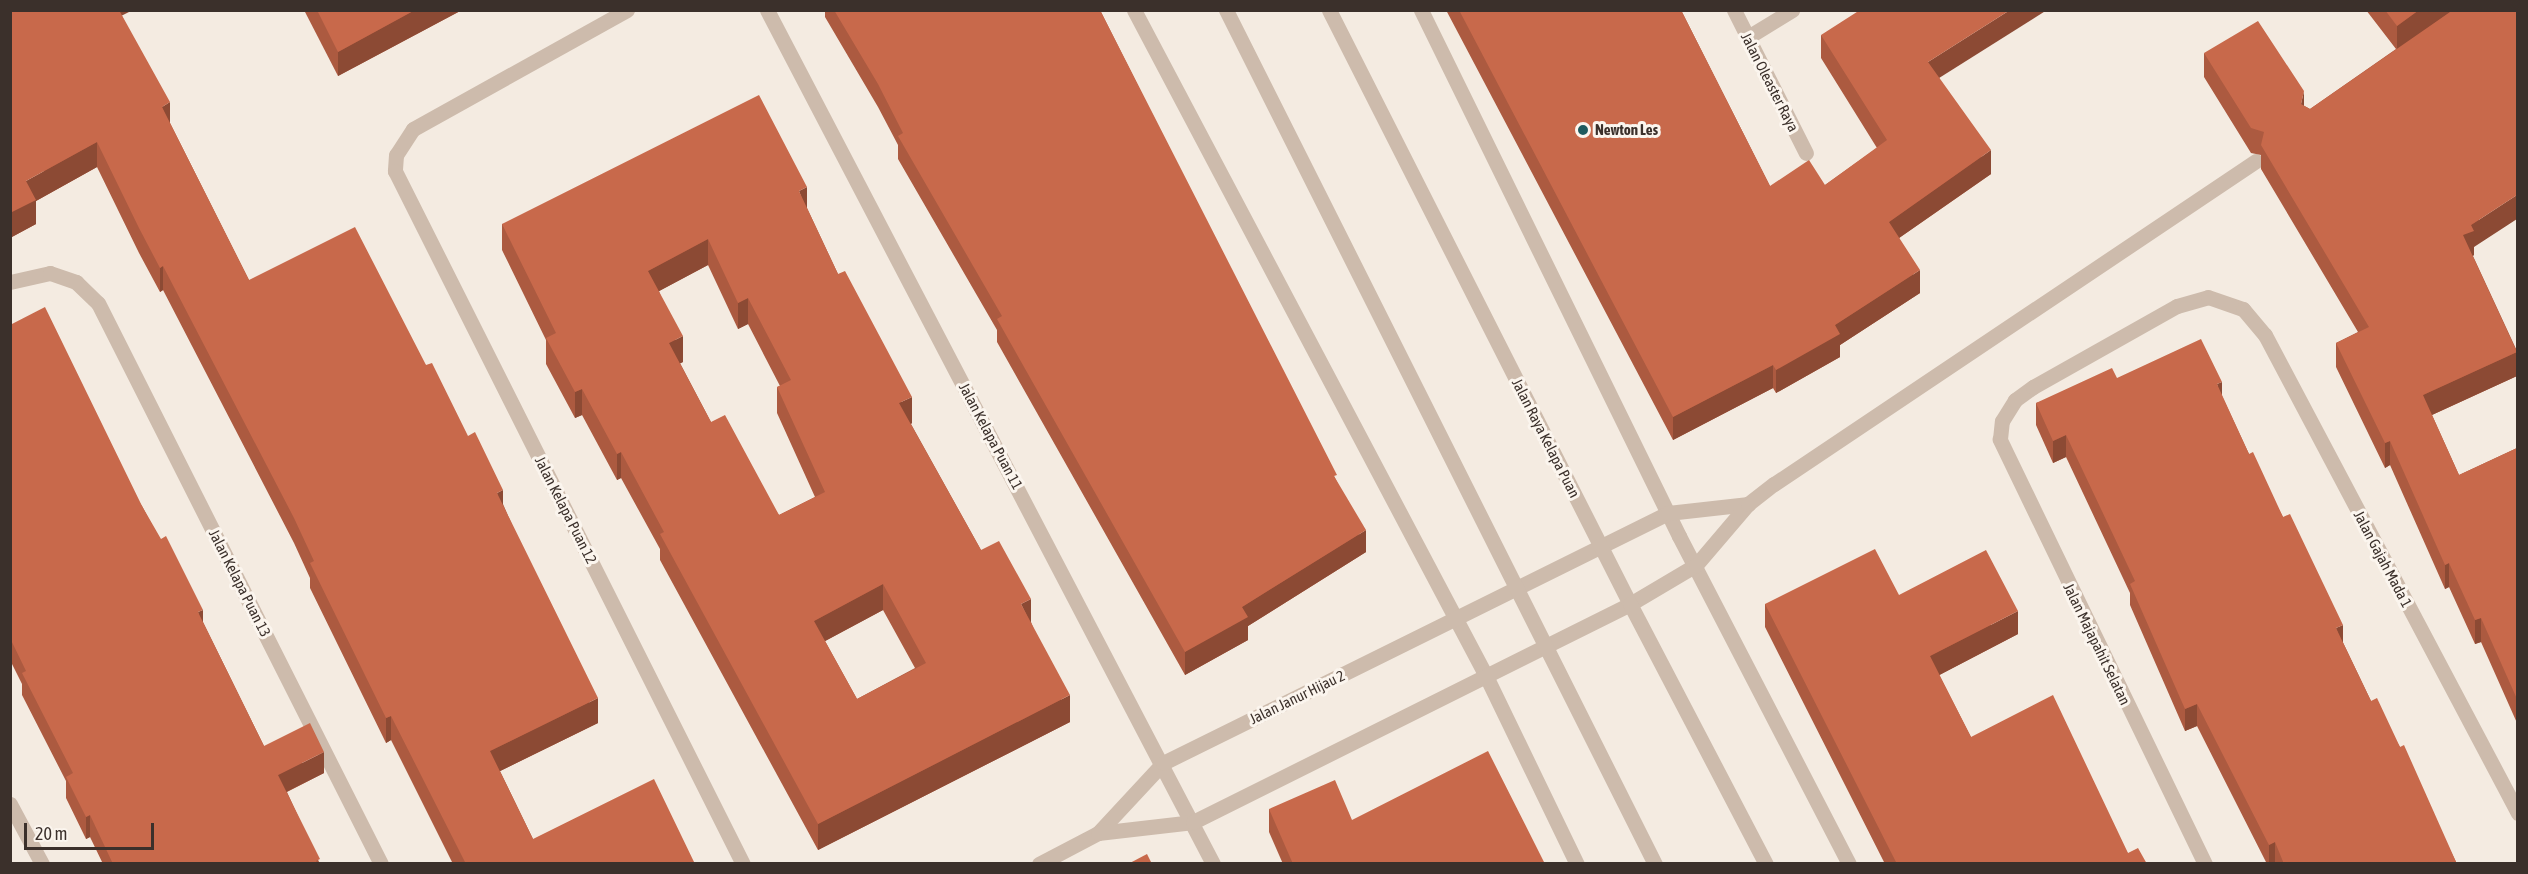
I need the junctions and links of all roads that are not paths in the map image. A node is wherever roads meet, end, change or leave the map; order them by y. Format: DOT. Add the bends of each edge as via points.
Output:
graph roads {
  1 [pos="627,10"];
  2 [pos="767,10"];
  3 [pos="1134,10"];
  4 [pos="1226,10"];
  5 [pos="1329,10"];
  6 [pos="1421,10"];
  7 [pos="1734,10"];
  8 [pos="1792,10"];
  9 [pos="1748,37"];
  10 [pos="1806,153"];
  11 [pos="2256,161"];
  12 [pos="10,282"];
  13 [pos="2002,421"];
  14 [pos="1748,504"];
  15 [pos="1668,513"];
  16 [pos="1600,545"];
  17 [pos="1696,565"];
  18 [pos="1516,587"];
  19 [pos="1630,604"];
  20 [pos="1454,620"];
  21 [pos="1545,645"];
  22 [pos="1486,676"];
  23 [pos="1163,764"];
  24 [pos="10,804"];
  25 [pos="2517,813"];
  26 [pos="1193,822"];
  27 [pos="1098,833"];
  28 [pos="42,864"];
  29 [pos="381,864"];
  30 [pos="743,864"];
  31 [pos="1039,864"];
  32 [pos="1213,864"];
  33 [pos="1577,864"];
  34 [pos="1655,864"];
  35 [pos="1766,864"];
  36 [pos="1849,864"];
  37 [pos="2205,864"];
  1 -- 30 [label="street, Jalan Kelapa Puan 12" via="413,129 396,155 395,171"];
  2 -- 23 [label="street, Jalan Kelapa Puan 11"];
  3 -- 20 [label="street"];
  4 -- 18 [label="street"];
  5 -- 16 [label="street, Jalan Raya Kelapa Puan"];
  6 -- 15 [label="street"];
  7 -- 9 [label="street, Jalan Oleaster Raya"];
  8 -- 9 [label="street"];
  9 -- 10 [label="street, Jalan Oleaster Raya"];
  11 -- 14 [label="street"];
  12 -- 29 [label="street, Jalan Kelapa Puan 13" via="50,273 76,282 98,303"];
  13 -- 25 [label="street, Jalan Gajah Mada 1" via="2015,400 2033,387 2178,306 2208,297 2243,309 2265,335"];
  13 -- 37 [label="street, Jalan Majapahit Selatan" via="2000,439 2007,461"];
  14 -- 15 [label="street, Jalan Janur Hijau 2"];
  14 -- 17 [label="street, Jalan Janur Hijau 2"];
  15 -- 16 [label="street, Jalan Janur Hijau 2"];
  15 -- 17 [label="street"];
  16 -- 18 [label="street, Jalan Janur Hijau 2"];
  16 -- 19 [label="street, Jalan Raya Kelapa Puan"];
  17 -- 19 [label="street, Jalan Janur Hijau 2"];
  17 -- 36 [label="street"];
  18 -- 20 [label="street, Jalan Janur Hijau 2"];
  18 -- 21 [label="street"];
  19 -- 21 [label="street, Jalan Janur Hijau 2"];
  19 -- 35 [label="street, Jalan Raya Kelapa Puan"];
  20 -- 22 [label="street"];
  20 -- 23 [label="street, Jalan Janur Hijau 2"];
  21 -- 22 [label="street, Jalan Janur Hijau 2"];
  21 -- 34 [label="street"];
  22 -- 26 [label="street, Jalan Janur Hijau 2"];
  22 -- 33 [label="street"];
  23 -- 26 [label="street, Jalan Kelapa Puan 11"];
  23 -- 27 [label="street, Jalan Janur Hijau 2"];
  24 -- 28 [label="street"];
  26 -- 27 [label="street, Jalan Janur Hijau 2"];
  26 -- 32 [label="street, Jalan Kelapa Puan 11"];
  27 -- 31 [label="street, Jalan Janur Hijau 2"];
}
